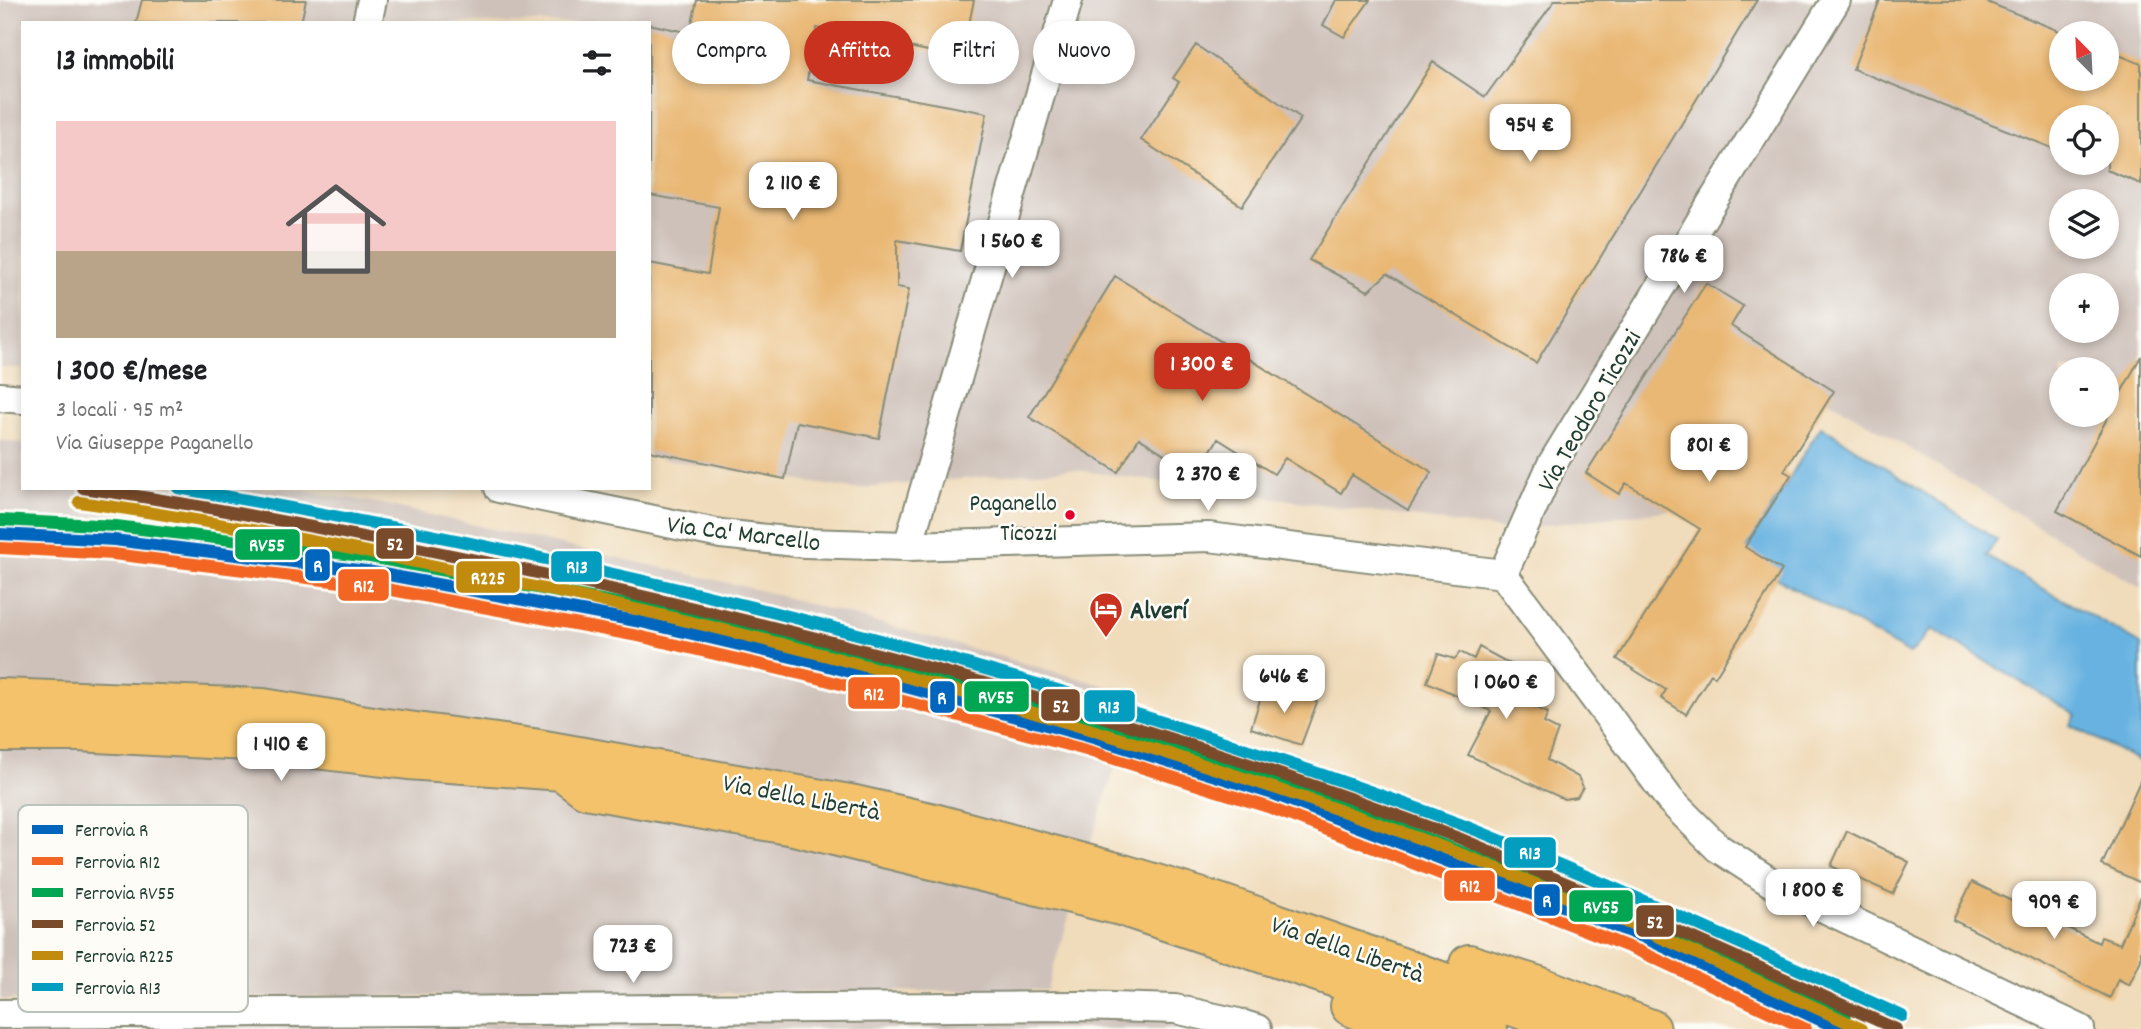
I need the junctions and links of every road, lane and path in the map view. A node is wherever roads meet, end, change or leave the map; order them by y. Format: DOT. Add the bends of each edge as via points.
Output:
graph roads {
  1 [pos="372,0"];
  2 [pos="1068,0"];
  3 [pos="1836,0"];
  4 [pos="367,21"];
  5 [pos="0,397"];
  6 [pos="21,399"];
  7 [pos="509,490"];
  8 [pos="908,546"];
  9 [pos="1503,574"];
  10 [pos="0,698"];
  11 [pos="0,732"];
  12 [pos="0,747"];
  13 [pos="562,771"];
  14 [pos="1210,918"];
  15 [pos="1339,962"];
  16 [pos="0,1014"];
  17 [pos="1257,1029"];
  18 [pos="1403,1029"];
  19 [pos="1488,1029"];
  20 [pos="1577,1029"];
  21 [pos="1651,1029"];
  22 [pos="2080,1029"];
  1 -- 4 [label="street"];
  2 -- 8 [label="street"];
  3 -- 9 [label="street, Via Teodoro Ticozzi" via="1552,464"];
  5 -- 6 [label="street"];
  7 -- 8 [label="street, Via Ca' Marcello" via="721,534"];
  8 -- 9 [label="street, Via Ca' Marcello" via="1209,537"];
  9 -- 22 [label="street" via="1670,800 1718,848 1775,885"];
  10 -- 14 [label="highway, Via della Libertà" via="263,708 533,748 855,805 1107,870"];
  11 -- 13 [label="highway, Via della Libertà" via="247,741 408,760"];
  12 -- 13 [label="street" via="168,748 388,768"];
  13 -- 14 [label="highway, Via della Libertà" via="586,789 794,826 1121,906"];
  14 -- 15 [label="highway, Via della Libertà"];
  14 -- 18 [label="highway" via="1288,978"];
  14 -- 21 [label="highway" via="1374,933 1539,986"];
  15 -- 19 [label="highway, Via della Libertà"];
  15 -- 20 [label="highway, Via della Libertà"];
  16 -- 17 [label="street" via="1081,1006 1175,1009"];
}
